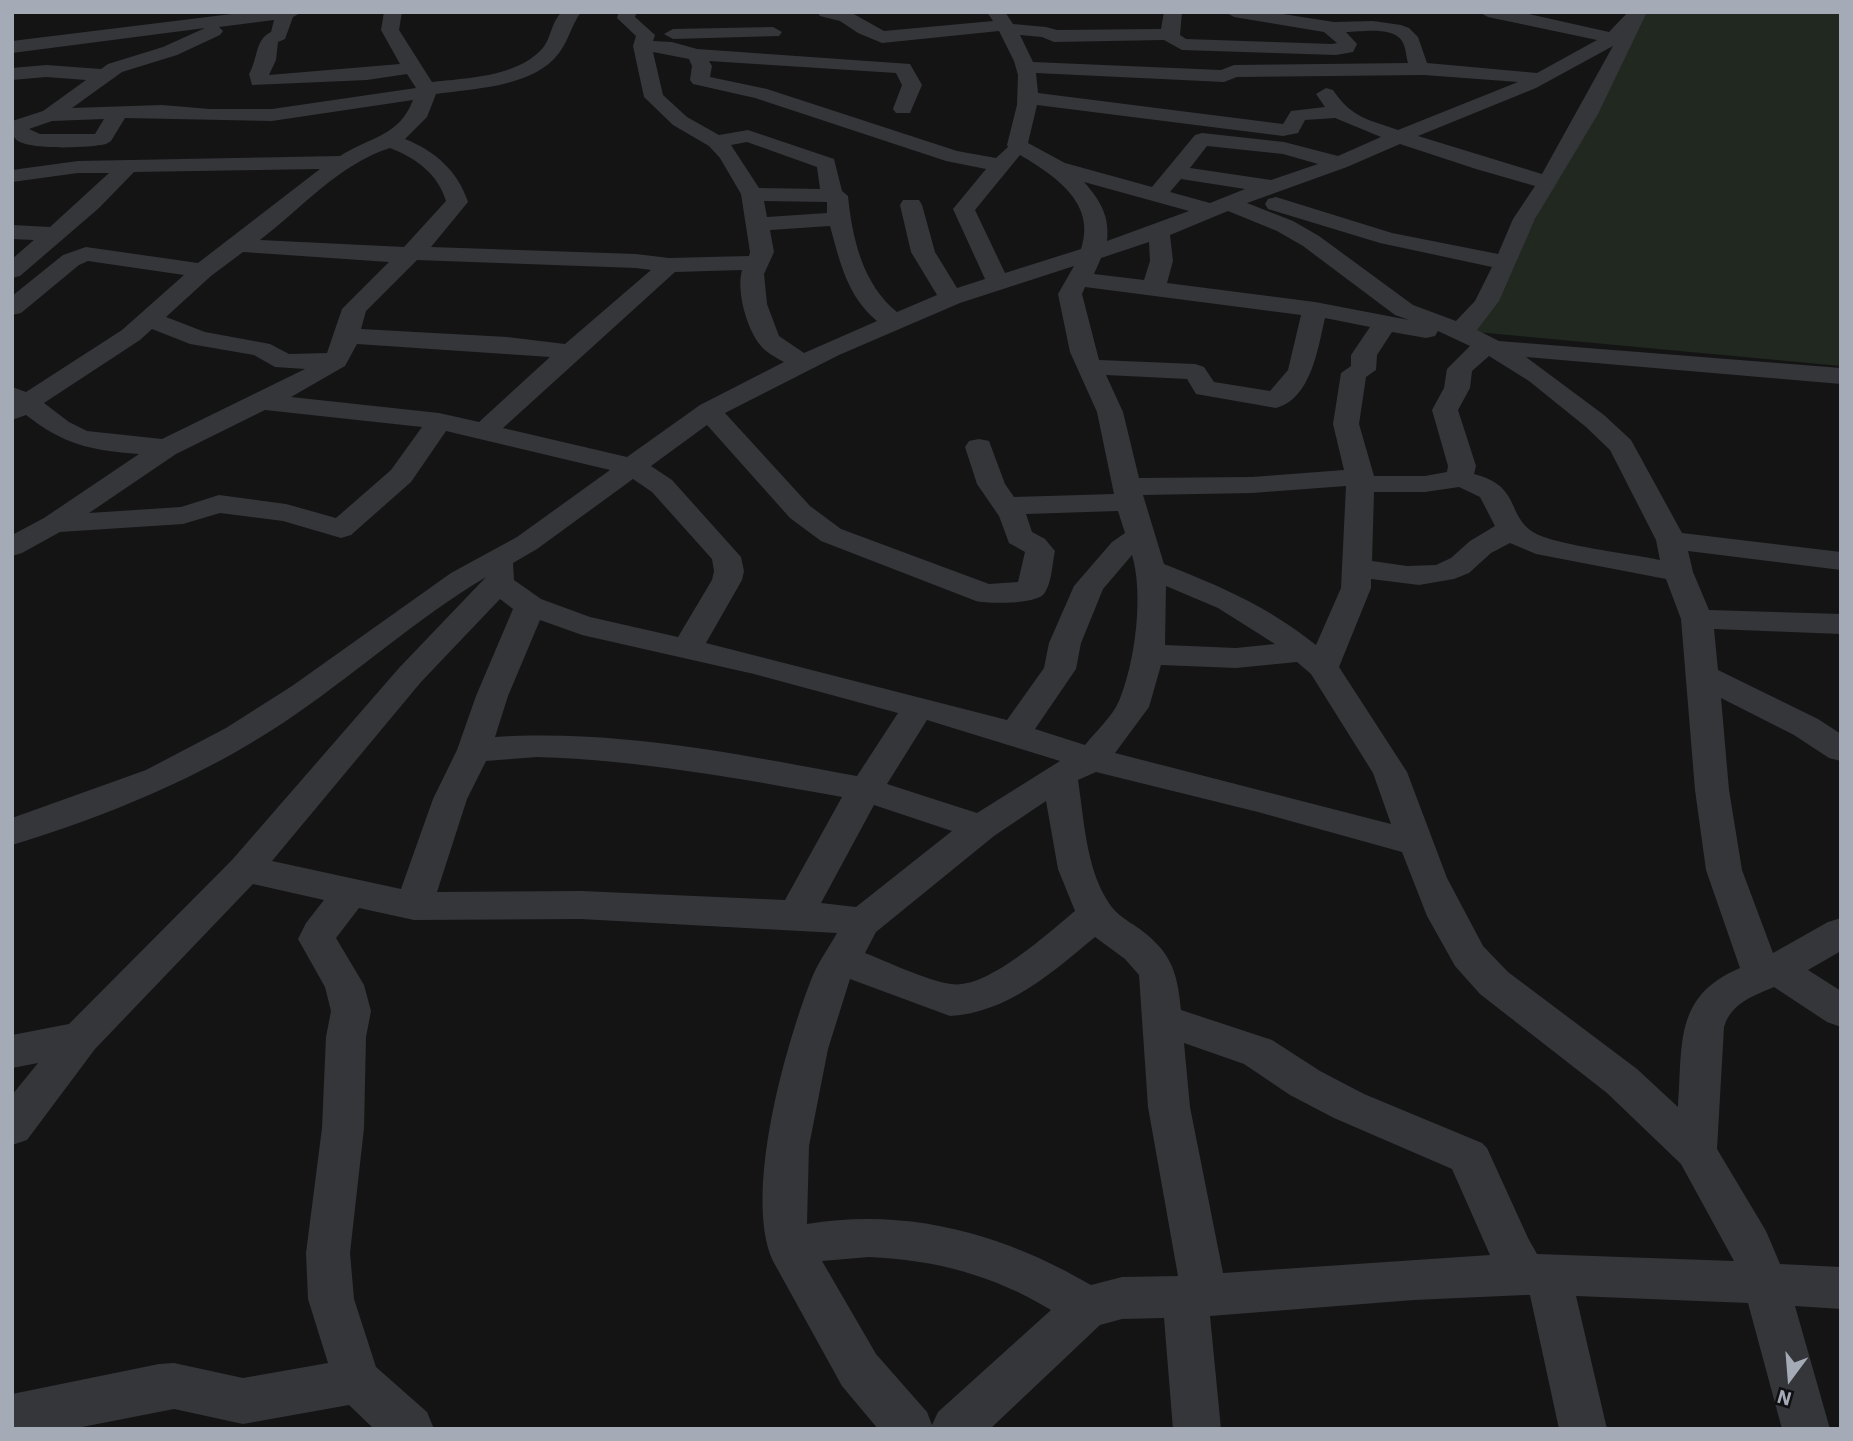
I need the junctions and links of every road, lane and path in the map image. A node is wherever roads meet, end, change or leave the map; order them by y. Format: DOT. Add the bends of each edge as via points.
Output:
graph roads {
  1 [pos="293,12"];
  2 [pos="393,12"];
  3 [pos="572,12"];
  4 [pos="628,12"];
  5 [pos="717,12"];
  6 [pos="826,12"];
  7 [pos="1173,12"];
  8 [pos="1233,12"];
  9 [pos="1488,12"];
  10 [pos="285,13"];
  11 [pos="1636,15"];
  12 [pos="1296,16"];
  13 [pos="234,19"];
  14 [pos="1003,22"];
  15 [pos="1332,28"];
  16 [pos="730,33"];
  17 [pos="773,33"];
  18 [pos="1171,34"];
  19 [pos="1612,37"];
  20 [pos="644,41"];
  21 [pos="1253,46"];
  22 [pos="12,47"];
  23 [pos="1329,49"];
  24 [pos="696,55"];
  25 [pos="1028,67"];
  26 [pos="412,68"];
  27 [pos="1332,69"];
  28 [pos="1419,69"];
  29 [pos="1291,71"];
  30 [pos="12,74"];
  31 [pos="104,75"];
  32 [pos="1539,79"];
  33 [pos="701,80"];
  34 [pos="651,86"];
  35 [pos="427,90"];
  36 [pos="161,92"];
  37 [pos="196,92"];
  38 [pos="1029,93"];
  39 [pos="74,98"];
  40 [pos="903,109"];
  41 [pos="1338,112"];
  42 [pos="118,113"];
  43 [pos="190,113"];
  44 [pos="50,115"];
  45 [pos="272,115"];
  46 [pos="1295,122"];
  47 [pos="15,128"];
  48 [pos="1315,135"];
  49 [pos="1400,136"];
  50 [pos="391,141"];
  51 [pos="716,142"];
  52 [pos="1017,145"];
  53 [pos="1339,152"];
  54 [pos="344,162"];
  55 [pos="209,163"];
  56 [pos="1001,165"];
  57 [pos="127,167"];
  58 [pos="1057,168"];
  59 [pos="1175,172"];
  60 [pos="12,176"];
  61 [pos="1546,182"];
  62 [pos="752,194"];
  63 [pos="832,194"];
  64 [pos="1157,195"];
  65 [pos="1240,198"];
  66 [pos="911,205"];
  67 [pos="839,219"];
  68 [pos="758,224"];
  69 [pos="12,232"];
  70 [pos="1158,232"];
  71 [pos="53,234"];
  72 [pos="239,245"];
  73 [pos="1091,253"];
  74 [pos="408,255"];
  75 [pos="1504,262"];
  76 [pos="756,263"];
  77 [pos="669,265"];
  78 [pos="12,271"];
  79 [pos="203,271"];
  80 [pos="1079,279"];
  81 [pos="998,282"];
  82 [pos="1153,288"];
  83 [pos="951,298"];
  84 [pos="12,308"];
  85 [pos="1315,309"];
  86 [pos="149,321"];
  87 [pos="893,321"];
  88 [pos="1384,324"];
  89 [pos="346,336"];
  90 [pos="1479,340"];
  91 [pos="570,352"];
  92 [pos="336,360"];
  93 [pos="804,363"];
  94 [pos="1090,367"];
  95 [pos="1841,376"];
  96 [pos="259,401"];
  97 [pos="17,403"];
  98 [pos="709,411"];
  99 [pos="439,421"];
  100 [pos="485,431"];
  101 [pos="979,447"];
  102 [pos="166,448"];
  103 [pos="634,467"];
  104 [pos="1459,479"];
  105 [pos="1360,480"];
  106 [pos="1128,494"];
  107 [pos="1007,506"];
  108 [pos="54,524"];
  109 [pos="1511,526"];
  110 [pos="1671,540"];
  111 [pos="12,547"];
  112 [pos="1146,552"];
  113 [pos="1841,561"];
  114 [pos="1357,568"];
  115 [pos="498,572"];
  116 [pos="1678,572"];
  117 [pos="530,606"];
  118 [pos="1697,619"];
  119 [pos="1841,624"];
  120 [pos="687,649"];
  121 [pos="1148,653"];
  122 [pos="1314,659"];
  123 [pos="1703,675"];
  124 [pos="919,708"];
  125 [pos="1014,736"];
  126 [pos="474,750"];
  127 [pos="1841,750"];
  128 [pos="1076,767"];
  129 [pos="868,790"];
  130 [pos="981,827"];
  131 [pos="12,832"];
  132 [pos="1415,843"];
  133 [pos="245,869"];
  134 [pos="351,892"];
  135 [pos="414,906"];
  136 [pos="796,915"];
  137 [pos="1096,915"];
  138 [pos="863,922"];
  139 [pos="1841,932"];
  140 [pos="841,960"];
  141 [pos="1769,972"];
  142 [pos="1841,1011"];
  143 [pos="1162,1021"];
  144 [pos="81,1038"];
  145 [pos="12,1052"];
  146 [pos="12,1127"];
  147 [pos="1696,1151"];
  148 [pos="789,1247"];
  149 [pos="1536,1275"];
  150 [pos="1766,1285"];
  151 [pos="1841,1288"];
  152 [pos="1194,1296"];
  153 [pos="1087,1307"];
  154 [pos="357,1381"];
  155 [pos="12,1418"];
  156 [pos="410,1429"];
  157 [pos="910,1429"];
  158 [pos="955,1429"];
  159 [pos="1197,1429"];
  160 [pos="1583,1429"];
  161 [pos="1806,1429"];
  1 -- 10 [label="street"];
  2 -- 26 [label="street" via="390,30"];
  3 -- 35 [label="street" via="541,61 502,77"];
  4 -- 20 [label="street" via="626,18"];
  5 -- 16 [label="street"];
  6 -- 14 [label="street" via="846,17 882,37"];
  7 -- 18 [label="street"];
  8 -- 12 [label="street"];
  8 -- 21 [label="street" via="1253,29"];
  9 -- 19 [label="street"];
  10 -- 13 [label="street"];
  10 -- 26 [label="street" via="279,35 268,43 268,61 259,81"];
  11 -- 19 [label="street"];
  11 -- 61 [label="street" via="1600,93"];
  12 -- 15 [label="street"];
  13 -- 22 [label="street"];
  13 -- 31 [label="street" via="206,36"];
  14 -- 18 [label="street" via="1054,36"];
  14 -- 25 [label="street"];
  15 -- 23 [label="street" via="1348,44"];
  15 -- 28 [label="street" via="1368,26 1404,33"];
  16 -- 17 [label="street"];
  16 -- 20 [label="street"];
  18 -- 21 [label="street" via="1182,44"];
  19 -- 32 [label="street" via="1563,70"];
  20 -- 24 [label="street"];
  20 -- 34 [label="street"];
  21 -- 23 [label="street"];
  23 -- 27 [label="street"];
  24 -- 33 [label="street" via="702,65"];
  24 -- 40 [label="street" via="903,68 912,85"];
  25 -- 29 [label="street" via="1224,75"];
  25 -- 38 [label="street"];
  26 -- 35 [label="street"];
  27 -- 28 [label="street"];
  27 -- 29 [label="street"];
  28 -- 32 [label="street"];
  29 -- 41 [label="street" via="1322,89"];
  30 -- 31 [label="street"];
  31 -- 39 [label="street"];
  32 -- 49 [label="street"];
  33 -- 34 [label="street"];
  33 -- 56 [label="street" via="778,98 941,154"];
  34 -- 51 [label="street" via="660,104"];
  35 -- 45 [label="street"];
  35 -- 50 [label="street" via="417,117"];
  36 -- 39 [label="street"];
  37 -- 43 [label="street"];
  38 -- 46 [label="street"];
  38 -- 52 [label="street"];
  39 -- 44 [label="street"];
  41 -- 46 [label="street"];
  41 -- 49 [label="street"];
  42 -- 43 [label="street"];
  42 -- 44 [label="street"];
  42 -- 47 [label="street" via="99,140 40,140 25,137"];
  43 -- 45 [label="street"];
  44 -- 47 [label="street"];
  45 -- 55 [label="street" via="251,136"];
  46 -- 48 [label="street"];
  49 -- 53 [label="street" via="1374,149"];
  49 -- 61 [label="street"];
  50 -- 54 [label="street" via="363,149"];
  50 -- 74 [label="street" via="435,166 455,191 457,202"];
  51 -- 62 [label="street"];
  51 -- 63 [label="street" via="748,136 827,163"];
  52 -- 56 [label="street"];
  52 -- 58 [label="street"];
  53 -- 59 [label="street" via="1202,139"];
  53 -- 65 [label="street"];
  54 -- 55 [label="street"];
  54 -- 72 [label="street"];
  55 -- 57 [label="street"];
  56 -- 81 [label="street" via="964,209"];
  57 -- 60 [label="street" via="78,167"];
  57 -- 71 [label="street"];
  58 -- 64 [label="street"];
  58 -- 73 [label="street" via="1093,206 1098,228"];
  59 -- 64 [label="street"];
  59 -- 65 [label="street"];
  61 -- 75 [label="street"];
  62 -- 63 [label="street"];
  62 -- 68 [label="street"];
  63 -- 67 [label="street" via="838,196"];
  64 -- 65 [label="street"];
  65 -- 70 [label="street"];
  65 -- 75 [label="street" via="1421,248"];
  65 -- 90 [label="street" via="1311,241 1404,310"];
  66 -- 83 [label="street" via="923,252"];
  67 -- 68 [label="street"];
  67 -- 87 [label="street" via="863,291"];
  68 -- 76 [label="street" via="762,253"];
  69 -- 71 [label="street"];
  70 -- 73 [label="street"];
  70 -- 82 [label="street" via="1163,263"];
  71 -- 78 [label="street"];
  72 -- 74 [label="street"];
  72 -- 79 [label="street"];
  73 -- 80 [label="street"];
  73 -- 81 [label="street"];
  74 -- 77 [label="street"];
  74 -- 89 [label="street" via="354,309"];
  75 -- 90 [label="street" via="1472,323"];
  76 -- 77 [label="street"];
  76 -- 93 [label="street" via="753,291 768,339"];
  77 -- 91 [label="street"];
  79 -- 84 [label="street" via="86,254 71,260"];
  79 -- 86 [label="street"];
  80 -- 82 [label="street"];
  80 -- 94 [label="street" via="1070,294"];
  81 -- 83 [label="street"];
  82 -- 85 [label="street"];
  83 -- 87 [label="street"];
  85 -- 88 [label="street"];
  85 -- 94 [label="street" via="1300,372 1276,400 1205,388 1195,372"];
  86 -- 92 [label="street" via="199,339 261,349 284,362"];
  86 -- 97 [label="street"];
  87 -- 93 [label="street"];
  88 -- 90 [label="street"];
  88 -- 105 [label="street" via="1364,355 1363,370 1354,373 1346,424"];
  89 -- 91 [label="street"];
  89 -- 92 [label="street"];
  90 -- 95 [label="street" via="1541,350"];
  90 -- 104 [label="street" via="1460,369 1457,388 1444,410 1462,466"];
  90 -- 110 [label="street" via="1538,376 1621,446"];
  91 -- 100 [label="street"];
  92 -- 96 [label="street"];
  93 -- 98 [label="street"];
  94 -- 106 [label="street" via="1110,412"];
  96 -- 99 [label="street"];
  96 -- 102 [label="street"];
  97 -- 102 [label="street" via="70,434"];
  98 -- 103 [label="street"];
  98 -- 107 [label="street" via="800,513 831,535 978,592 1032,588 1040,551 1019,537"];
  99 -- 100 [label="street"];
  99 -- 108 [label="street" via="401,476 341,529 286,513 219,504 183,515"];
  100 -- 103 [label="street"];
  101 -- 107 [label="street" via="990,484"];
  102 -- 108 [label="street"];
  103 -- 115 [label="street" via="596,491"];
  103 -- 120 [label="street" via="662,486 726,557 727,580"];
  104 -- 105 [label="street" via="1425,484"];
  104 -- 109 [label="street" via="1491,491"];
  105 -- 106 [label="street"];
  105 -- 114 [label="street"];
  106 -- 107 [label="street"];
  106 -- 112 [label="street"];
  108 -- 111 [label="street"];
  109 -- 114 [label="street" via="1499,541 1435,575"];
  109 -- 116 [label="street" via="1520,539 1536,545"];
  110 -- 113 [label="street"];
  110 -- 116 [label="street"];
  112 -- 121 [label="street" via="1152,616"];
  112 -- 122 [label="street" via="1286,637"];
  112 -- 125 [label="street" via="1122,548 1089,586 1065,643 1060,669"];
  114 -- 122 [label="street" via="1356,588"];
  115 -- 117 [label="street"];
  115 -- 131 [label="street" via="464,577 303,693 206,755"];
  115 -- 133 [label="street"];
  116 -- 118 [label="street"];
  117 -- 120 [label="street" via="582,625"];
  117 -- 126 [label="street"];
  118 -- 119 [label="street"];
  118 -- 123 [label="street"];
  120 -- 124 [label="street"];
  121 -- 122 [label="street"];
  121 -- 128 [label="street" via="1133,707"];
  122 -- 132 [label="street" via="1390,772"];
  123 -- 127 [label="street"];
  123 -- 141 [label="street" via="1724,870"];
  124 -- 125 [label="street"];
  124 -- 129 [label="street"];
  125 -- 128 [label="street"];
  126 -- 129 [label="street" via="600,748 744,766"];
  126 -- 135 [label="street" via="450,799"];
  128 -- 130 [label="street"];
  128 -- 132 [label="street" via="1258,800"];
  128 -- 137 [label="street" via="1078,870"];
  129 -- 130 [label="street"];
  129 -- 136 [label="street" via="831,845"];
  130 -- 138 [label="street"];
  132 -- 147 [label="street" via="1446,916 1481,971 1622,1081"];
  133 -- 134 [label="street"];
  133 -- 144 [label="street"];
  134 -- 135 [label="street"];
  134 -- 154 [label="street" via="317,939 344,985 351,1011 328,1253 331,1299"];
  135 -- 136 [label="street" via="581,905"];
  136 -- 138 [label="street"];
  137 -- 140 [label="street" via="1026,970 969,1000 950,1000"];
  137 -- 143 [label="street" via="1154,963"];
  138 -- 140 [label="street"];
  139 -- 141 [label="street"];
  140 -- 148 [label="street" via="808,1049 788,1146 784,1216"];
  141 -- 142 [label="street"];
  141 -- 147 [label="street" via="1733,986 1707,1014"];
  143 -- 149 [label="street" via="1258,1052 1349,1106 1467,1156 1511,1251"];
  143 -- 152 [label="street"];
  144 -- 145 [label="street"];
  144 -- 146 [label="street"];
  147 -- 150 [label="street" via="1750,1245"];
  148 -- 153 [label="street" via="862,1235 936,1245 993,1257 1045,1280"];
  148 -- 157 [label="street" via="859,1370"];
  149 -- 150 [label="street"];
  149 -- 152 [label="street"];
  149 -- 160 [label="street" via="1567,1348"];
  150 -- 151 [label="street"];
  150 -- 161 [label="street"];
  152 -- 153 [label="street" via="1122,1298"];
  152 -- 159 [label="street"];
  153 -- 158 [label="street"];
  154 -- 155 [label="street" via="243,1401 159,1387"];
  154 -- 156 [label="street"];
}
